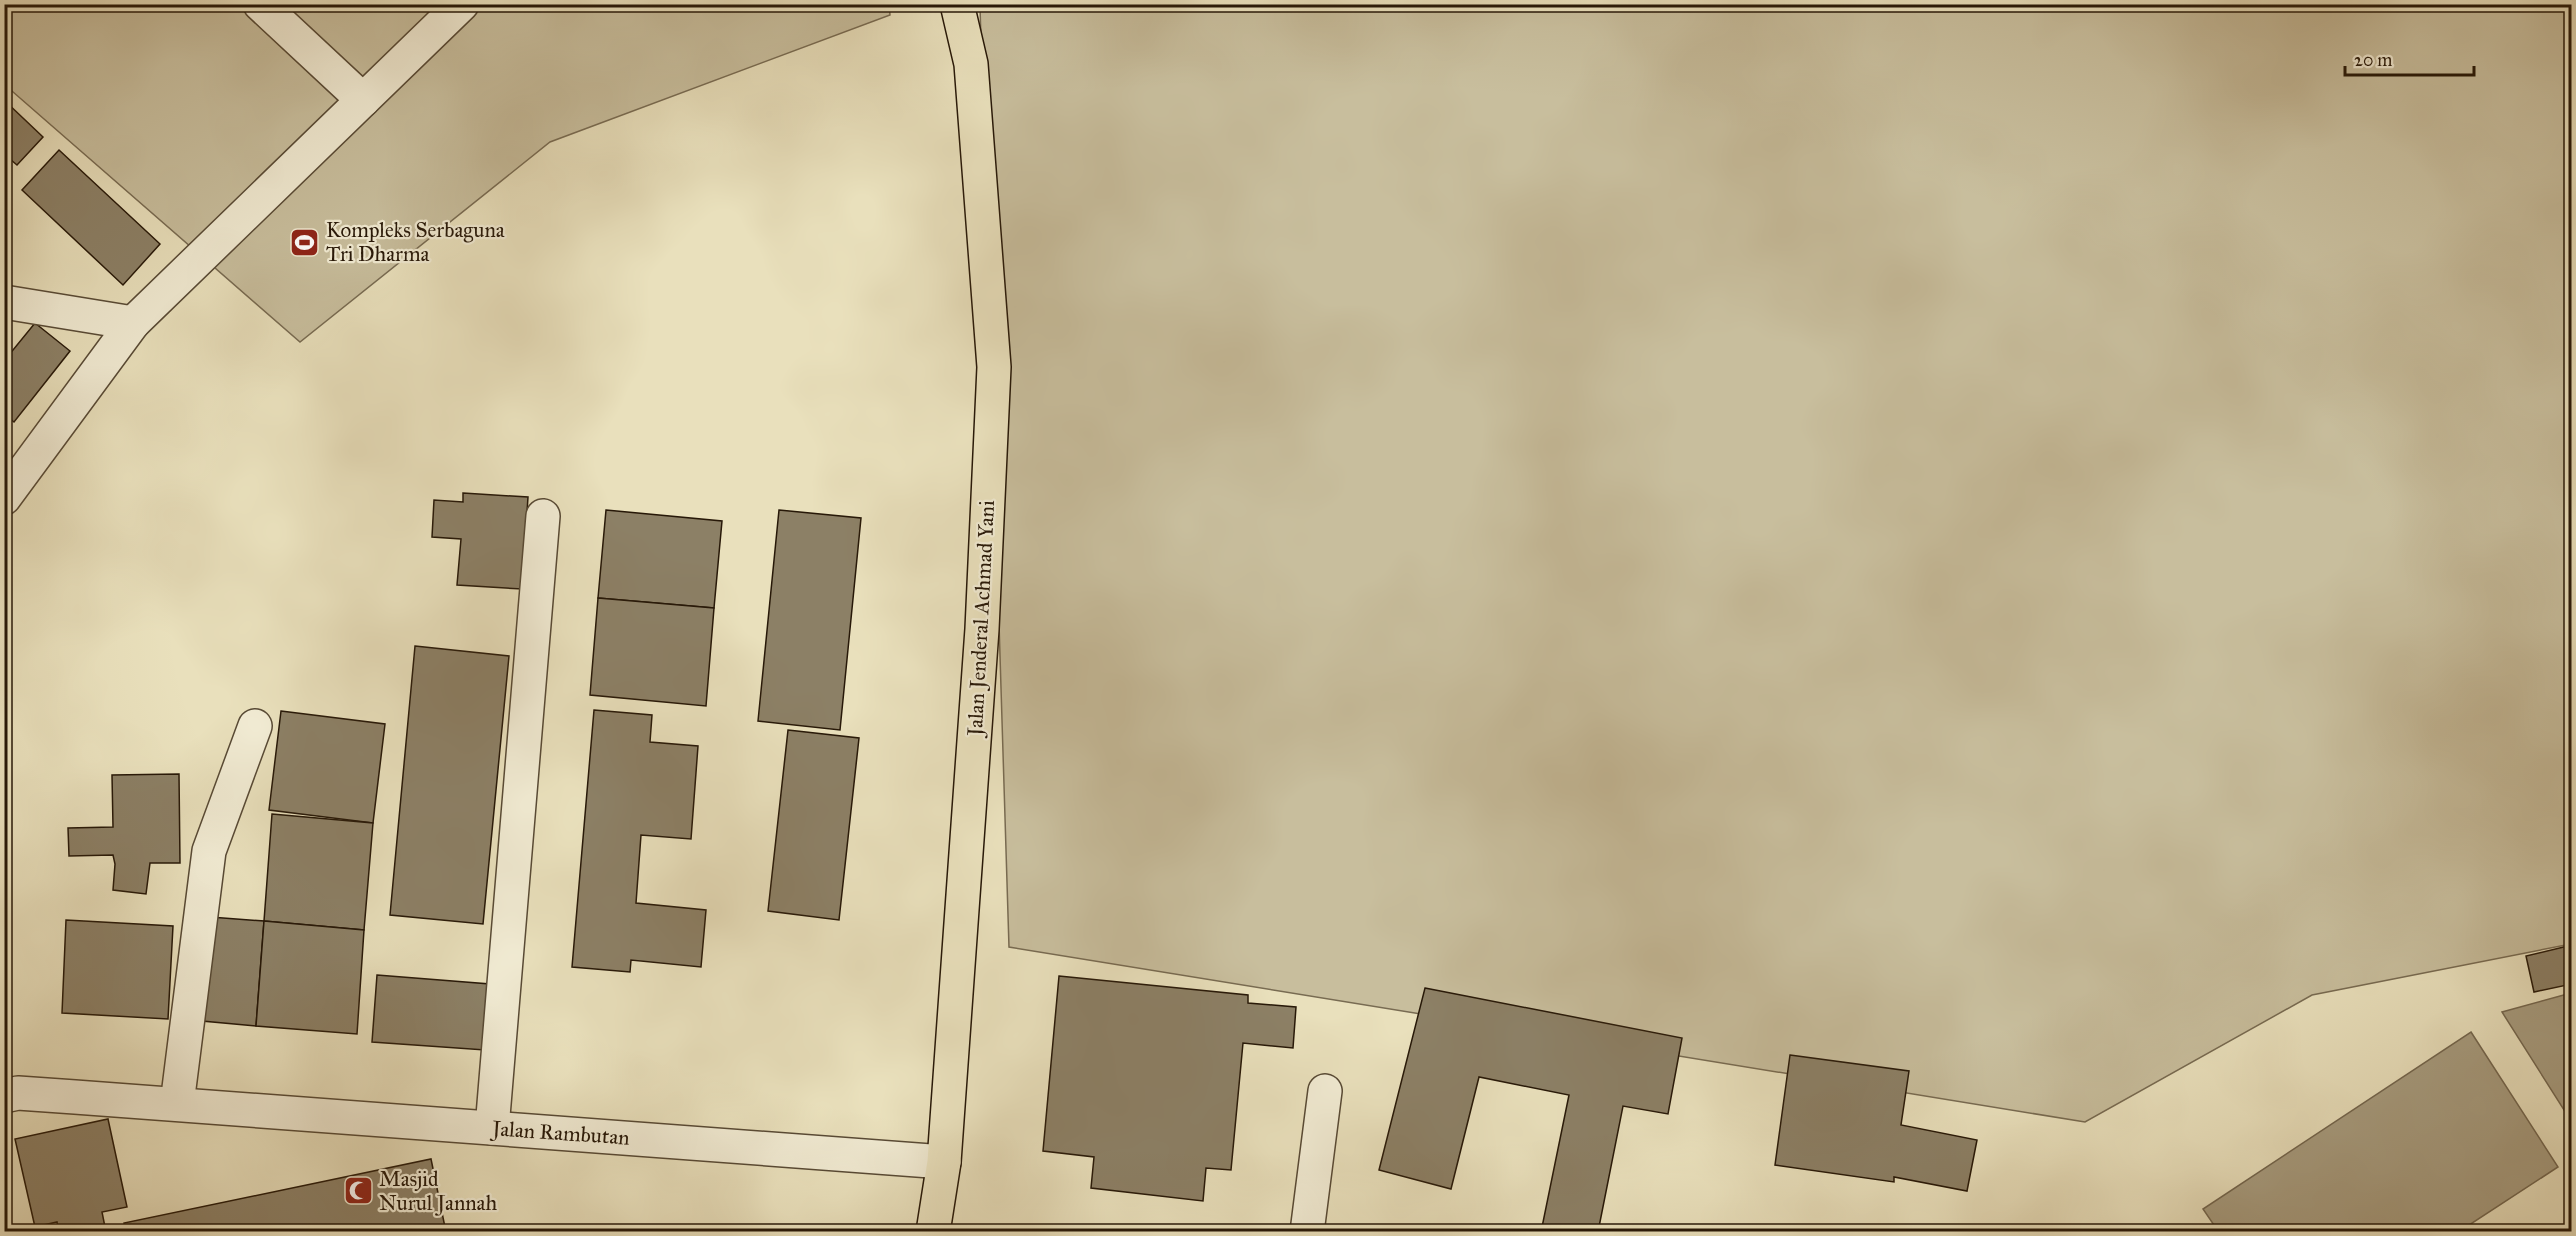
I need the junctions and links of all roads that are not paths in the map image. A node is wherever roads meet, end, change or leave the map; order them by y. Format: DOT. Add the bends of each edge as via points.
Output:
graph roads {
  1 [pos="260,4"];
  2 [pos="462,4"];
  3 [pos="957,4"];
  4 [pos="363,100"];
  5 [pos="4,302"];
  6 [pos="133,323"];
  7 [pos="4,498"];
  8 [pos="543,516"];
  9 [pos="255,726"];
  10 [pos="1325,1091"];
  11 [pos="4,1096"];
  12 [pos="177,1104"];
  13 [pos="492,1128"];
  14 [pos="944,1162"];
  15 [pos="933,1232"];
  16 [pos="1307,1232"];
  1 -- 4 [label="street"];
  2 -- 4 [label="street"];
  3 -- 14 [label="main road, Jalan Jenderal Achmad Yani" via="971,64 994,367 982,629"];
  4 -- 6 [label="street"];
  5 -- 6 [label="street"];
  6 -- 7 [label="street"];
  8 -- 13 [label="street"];
  9 -- 12 [label="street" via="209,852"];
  10 -- 16 [label="street"];
  11 -- 12 [label="street, Jalan Rambutan" via="18,1093"];
  12 -- 13 [label="street, Jalan Rambutan"];
  13 -- 14 [label="street, Jalan Rambutan"];
  14 -- 15 [label="main road, Jalan Jenderal Achmad Yani"];
}
